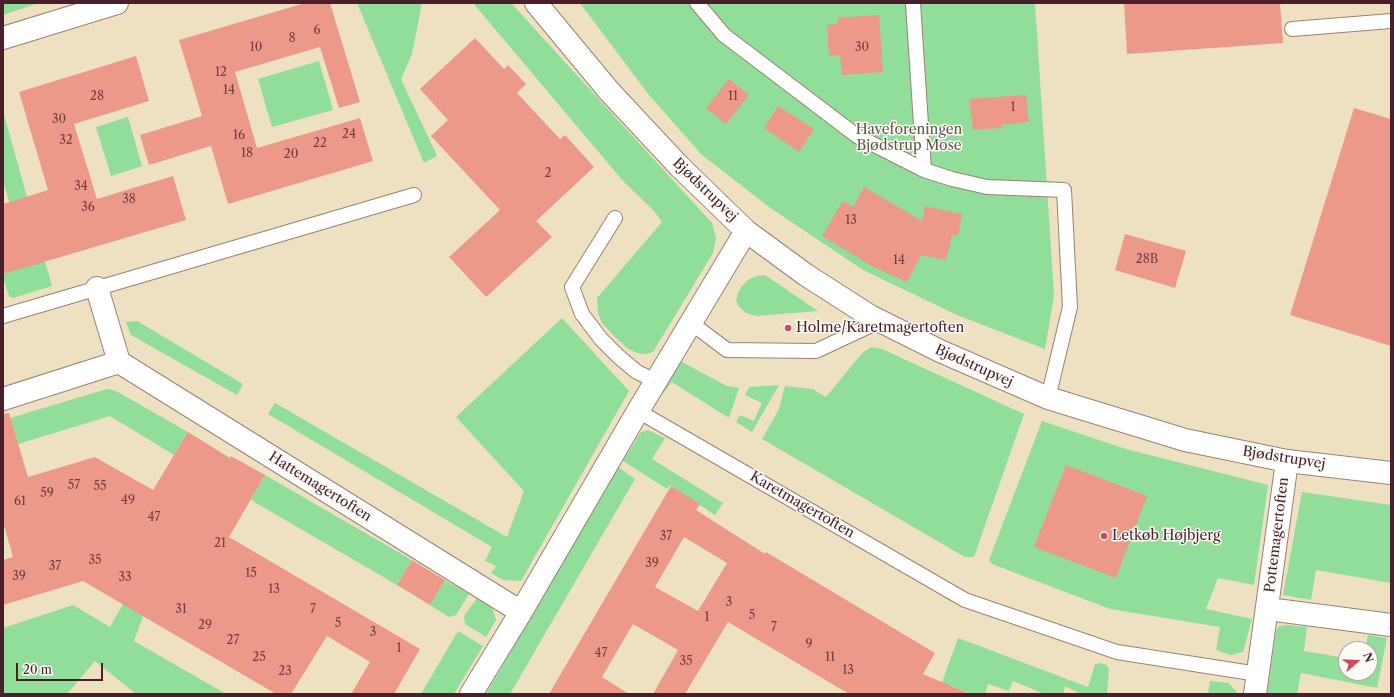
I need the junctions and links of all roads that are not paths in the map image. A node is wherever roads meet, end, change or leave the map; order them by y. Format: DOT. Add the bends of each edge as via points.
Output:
graph roads {
  1 [pos="117,3"];
  2 [pos="536,3"];
  3 [pos="697,3"];
  4 [pos="914,3"];
  5 [pos="1391,21"];
  6 [pos="1292,29"];
  7 [pos="3,38"];
  8 [pos="924,170"];
  9 [pos="414,195"];
  10 [pos="615,218"];
  11 [pos="746,231"];
  12 [pos="98,288"];
  13 [pos="3,316"];
  14 [pos="880,321"];
  15 [pos="691,323"];
  16 [pos="119,362"];
  17 [pos="656,382"];
  18 [pos="1048,398"];
  19 [pos="3,399"];
  20 [pos="638,411"];
  21 [pos="1287,461"];
  22 [pos="1391,473"];
  23 [pos="1268,609"];
  24 [pos="521,612"];
  25 [pos="1391,625"];
  26 [pos="1257,684"];
  27 [pos="471,694"];
  1 -- 7 [label="street"];
  2 -- 11 [label="street, Bjødstrupvej" via="609,91 679,166"];
  3 -- 8 [label="lane" via="724,35 857,136"];
  4 -- 8 [label="lane"];
  5 -- 6 [label="lane"];
  8 -- 18 [label="lane" via="987,187 1064,190 1070,307"];
  9 -- 12 [label="lane"];
  10 -- 17 [label="lane" via="572,287 582,314 601,339 637,372"];
  11 -- 14 [label="street, Bjødstrupvej" via="806,275"];
  11 -- 15 [label="street"];
  12 -- 13 [label="lane"];
  12 -- 16 [label="street"];
  14 -- 15 [label="lane" via="816,351 727,350"];
  14 -- 18 [label="street, Bjødstrupvej" via="940,351"];
  15 -- 17 [label="street"];
  16 -- 19 [label="street"];
  16 -- 24 [label="street, Hattemagertoften"];
  17 -- 20 [label="street"];
  18 -- 21 [label="street, Bjødstrupvej" via="1185,440"];
  20 -- 24 [label="street"];
  20 -- 26 [label="lane, Karetmagertoften" via="966,600 1117,652"];
  21 -- 22 [label="street, Bjødstrupvej"];
  21 -- 23 [label="street, Pottemagertoften"];
  23 -- 25 [label="street, Pottemagertoften"];
  23 -- 26 [label="street, Pottemagertoften"];
  24 -- 27 [label="street"];
}
